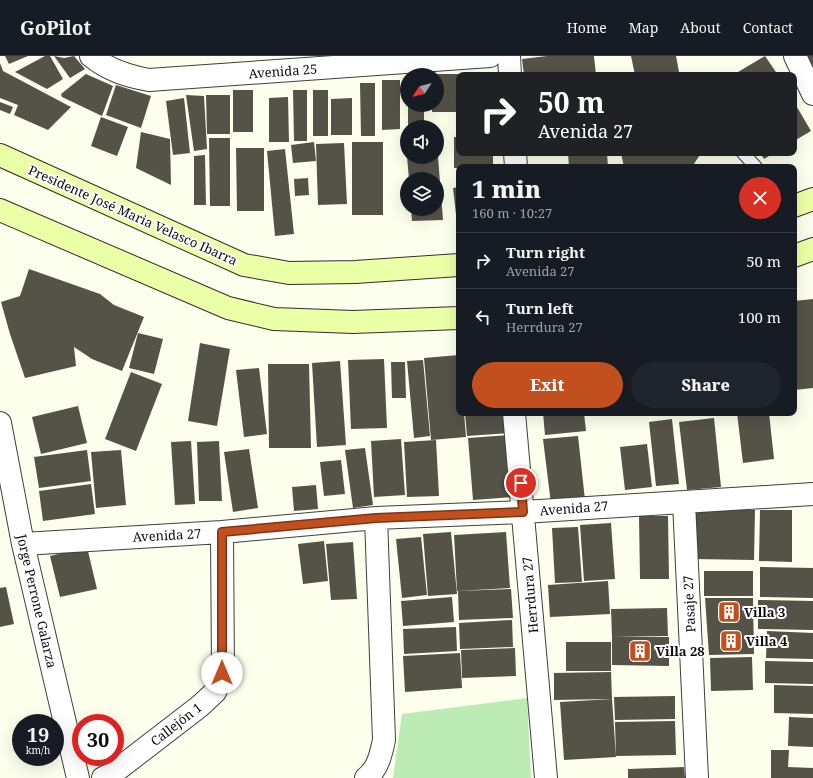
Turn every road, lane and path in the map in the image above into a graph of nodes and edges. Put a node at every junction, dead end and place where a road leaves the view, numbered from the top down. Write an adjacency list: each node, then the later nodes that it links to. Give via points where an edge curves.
1 (490, 56): 4 (street, Avenida 25, via 148,80 124,76)
2 (508, 56): 5 (street)
3 (795, 56): 6 (street)
4 (96, 61)
5 (510, 72)
6 (813, 94)
7 (0, 155): 15 (main road, Presidente José Maria Velasco Ibarra, via 244,265 290,273 355,272)
8 (746, 156): 9 (lane)
9 (753, 164)
10 (813, 199): 11 (main road)
11 (797, 205)
12 (0, 210): 16 (main road, via 228,308 274,319 353,322)
13 (813, 249): 14 (main road)
14 (797, 255)
15 (456, 265)
16 (456, 318)
17 (514, 416): 21 (street, Herrdura 27)
18 (0, 422): 24 (street, Jorge Perrone Galarza)
19 (813, 494): 20 (street, Avenida 27)
20 (684, 502): 21 (street, Avenida 27); 29 (street, Pasaje 27)
21 (523, 512): 22 (street, Avenida 27); 28 (street, Herrdura 27)
22 (376, 518): 23 (street, Avenida 27); 27 (street, via 384,740 380,758 372,774)
23 (222, 532): 24 (street, Avenida 27); 26 (street, Callejón 1, via 222,673 215,692 113,773)
24 (23, 544): 25 (street, Jorge Perrone Galarza)
25 (78, 778)
26 (103, 778)
27 (366, 778)
28 (546, 778)
29 (697, 778)

